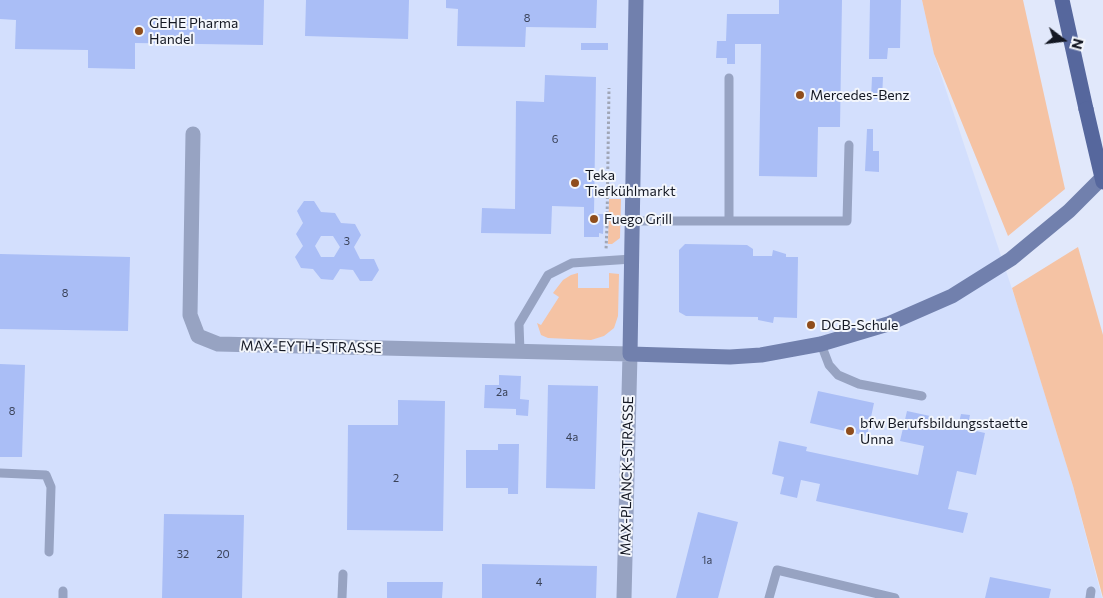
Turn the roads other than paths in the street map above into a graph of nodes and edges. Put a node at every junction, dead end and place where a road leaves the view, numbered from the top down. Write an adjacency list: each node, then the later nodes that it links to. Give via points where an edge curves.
1 (636, 0): 8 (main road, MAX-PLANCK-STRASSE)
2 (1062, 0): 7 (main road, bridge)
3 (729, 78): 9 (lane)
4 (193, 134): 12 (street, MAX-EYTH-STRASSE, via 190,315 198,336 218,344)
5 (849, 144): 9 (lane, via 847,221)
6 (1103, 177): 11 (main road, via 1039,237 980,280 936,304 888,324)
7 (1103, 182)
8 (632, 221): 9 (lane); 10 (main road, MAX-PLANCK-STRASSE)
9 (729, 221)
10 (632, 259): 12 (lane, via 572,263 548,275 520,324); 13 (main road, MAX-PLANCK-STRASSE)
11 (821, 344): 13 (main road, via 730,357); 14 (lane, via 829,364 838,375 859,384)
12 (520, 352): 13 (street, MAX-EYTH-STRASSE)
13 (630, 354): 19 (street, MAX-PLANCK-STRASSE)
14 (922, 396)
15 (0, 473): 16 (lane, via 46,474 52,488)
16 (49, 552)
17 (343, 574): 18 (lane)
18 (342, 598)
19 (624, 598)
20 (769, 598): 21 (lane, via 777,570)
21 (895, 598)

